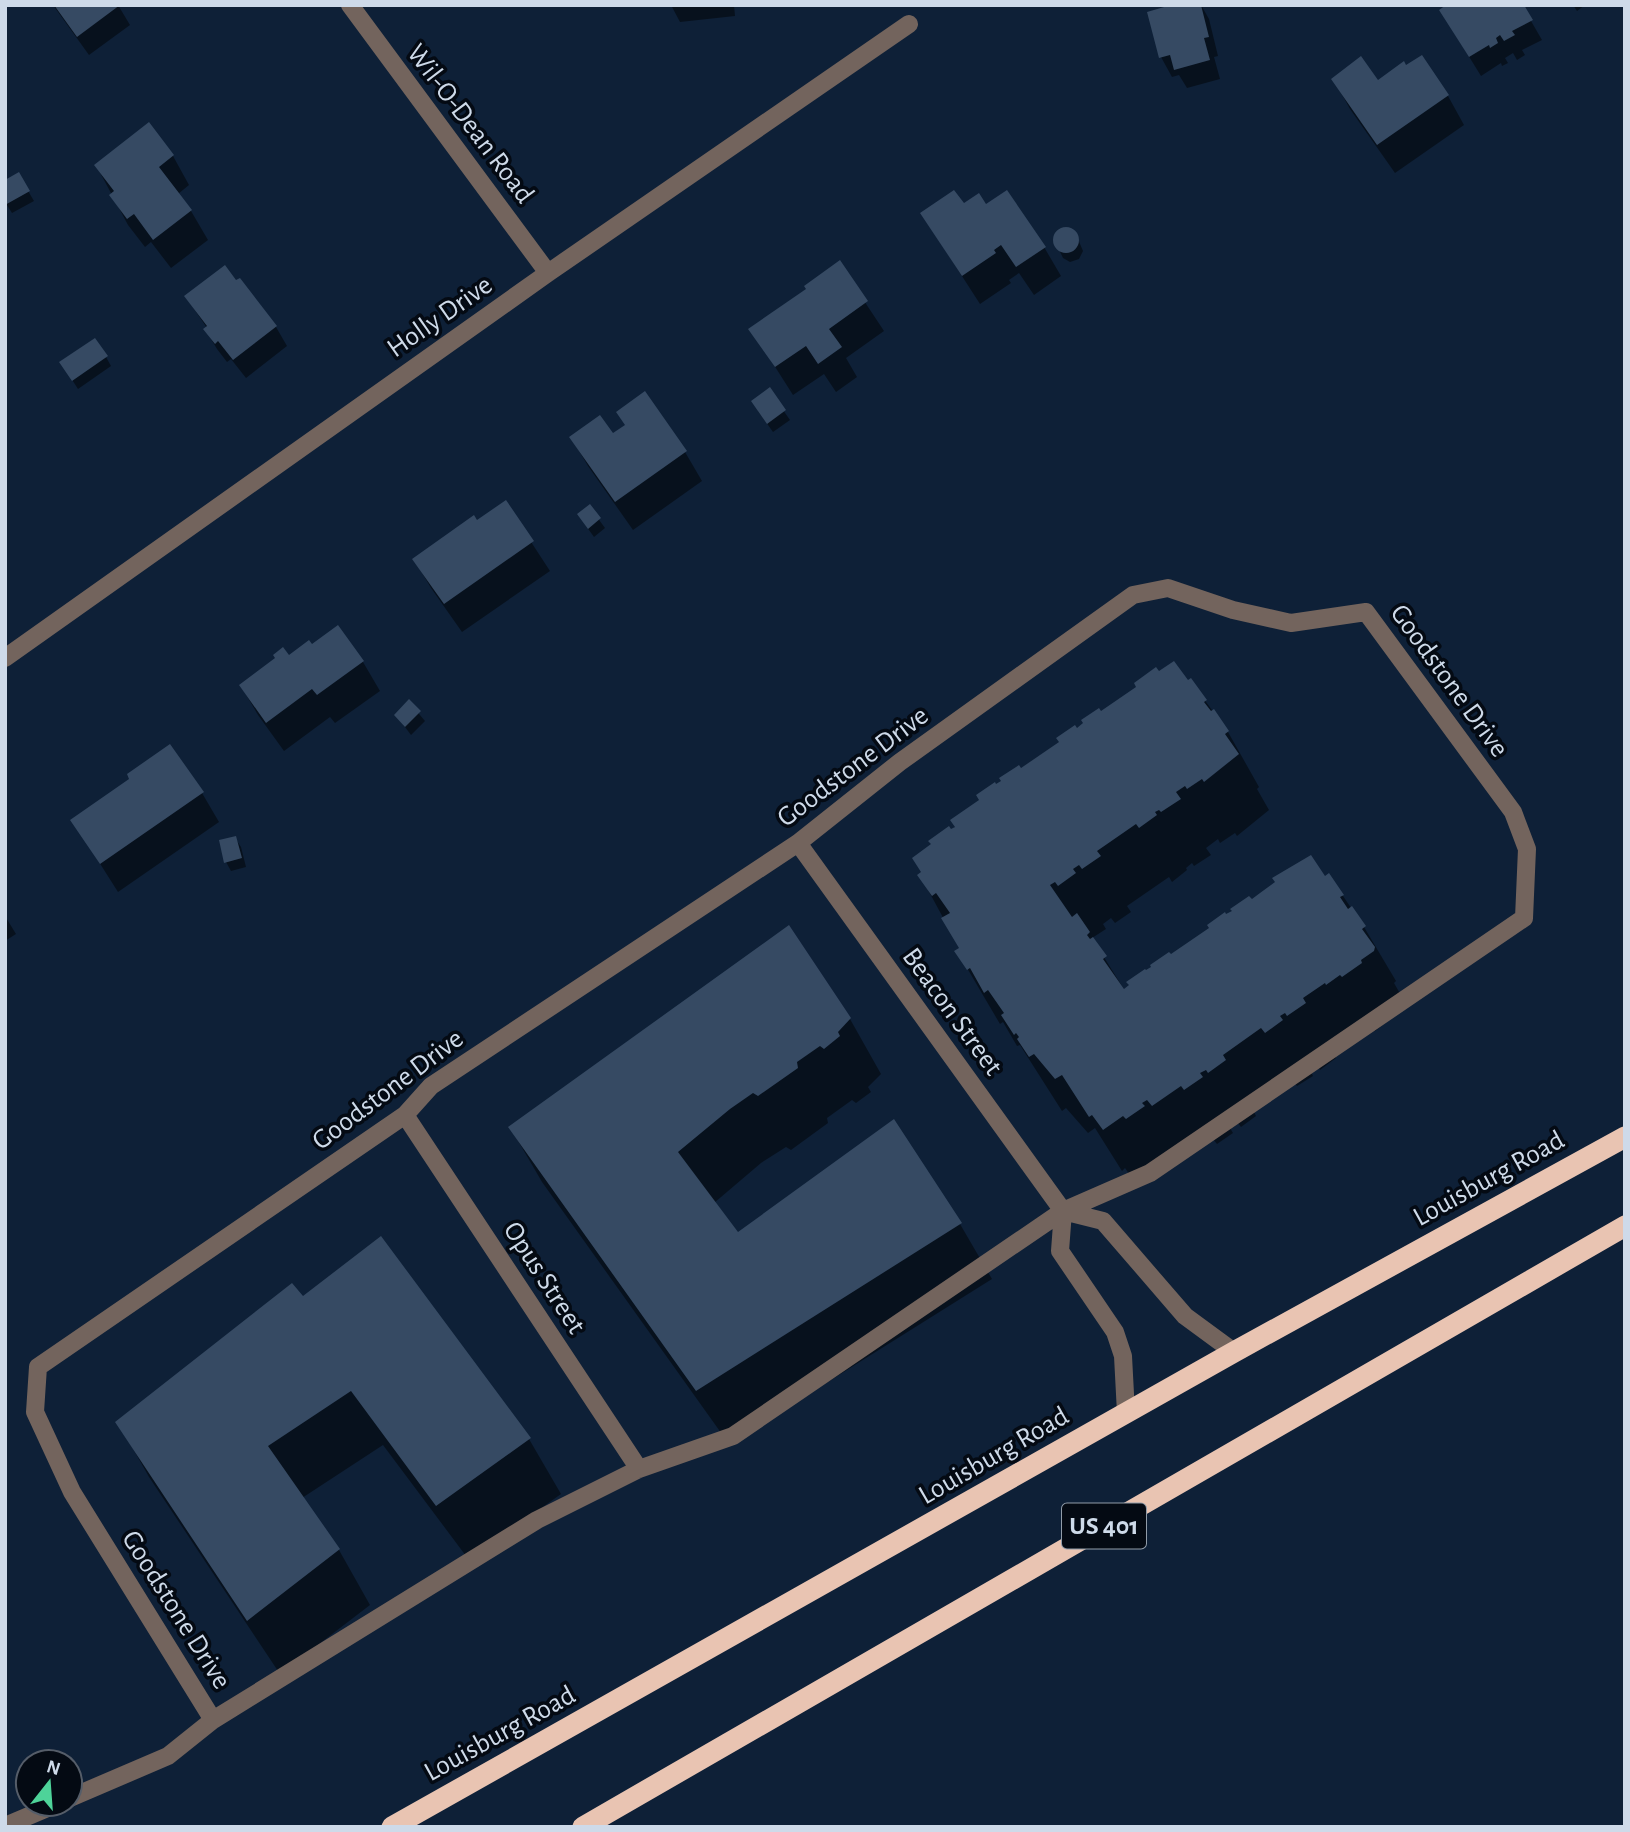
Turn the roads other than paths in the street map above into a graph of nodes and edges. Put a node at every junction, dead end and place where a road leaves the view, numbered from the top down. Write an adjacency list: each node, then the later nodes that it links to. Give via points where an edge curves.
1 (349, 5): 3 (street, Wil-O-Dean Road)
2 (909, 24): 3 (street, Holly Drive)
3 (548, 273): 4 (street, Holly Drive)
4 (5, 658)
5 (798, 843): 6 (street, Goodstone Drive, via 431,1086); 8 (street, Beacon Street); 8 (street, Goodstone Drive, via 900,762 1133,595 1168,588 1291,624 1366,612 1513,812 1527,849 1524,918 1150,1173)
6 (405, 1115): 12 (street, Opus Street); 13 (street, Goodstone Drive, via 38,1367 35,1412 72,1492)
7 (1625, 1137): 10 (highway, Louisburg Road)
8 (1063, 1211): 10 (street, via 1103,1221 1185,1316); 11 (street, via 1060,1251 1115,1332 1123,1356); 12 (street, Goodstone Drive, via 733,1436)
9 (1625, 1226): 18 (highway, US 401)
10 (1234, 1352): 11 (highway, Louisburg Road)
11 (1126, 1413): 17 (highway, Louisburg Road)
12 (639, 1469): 13 (street, Goodstone Drive, via 537,1520)
13 (213, 1720): 14 (street, Goodstone Drive, via 168,1756)
14 (84, 1792)
15 (24, 1818): 16 (street)
16 (5, 1826)
17 (392, 1827)
18 (583, 1827)

